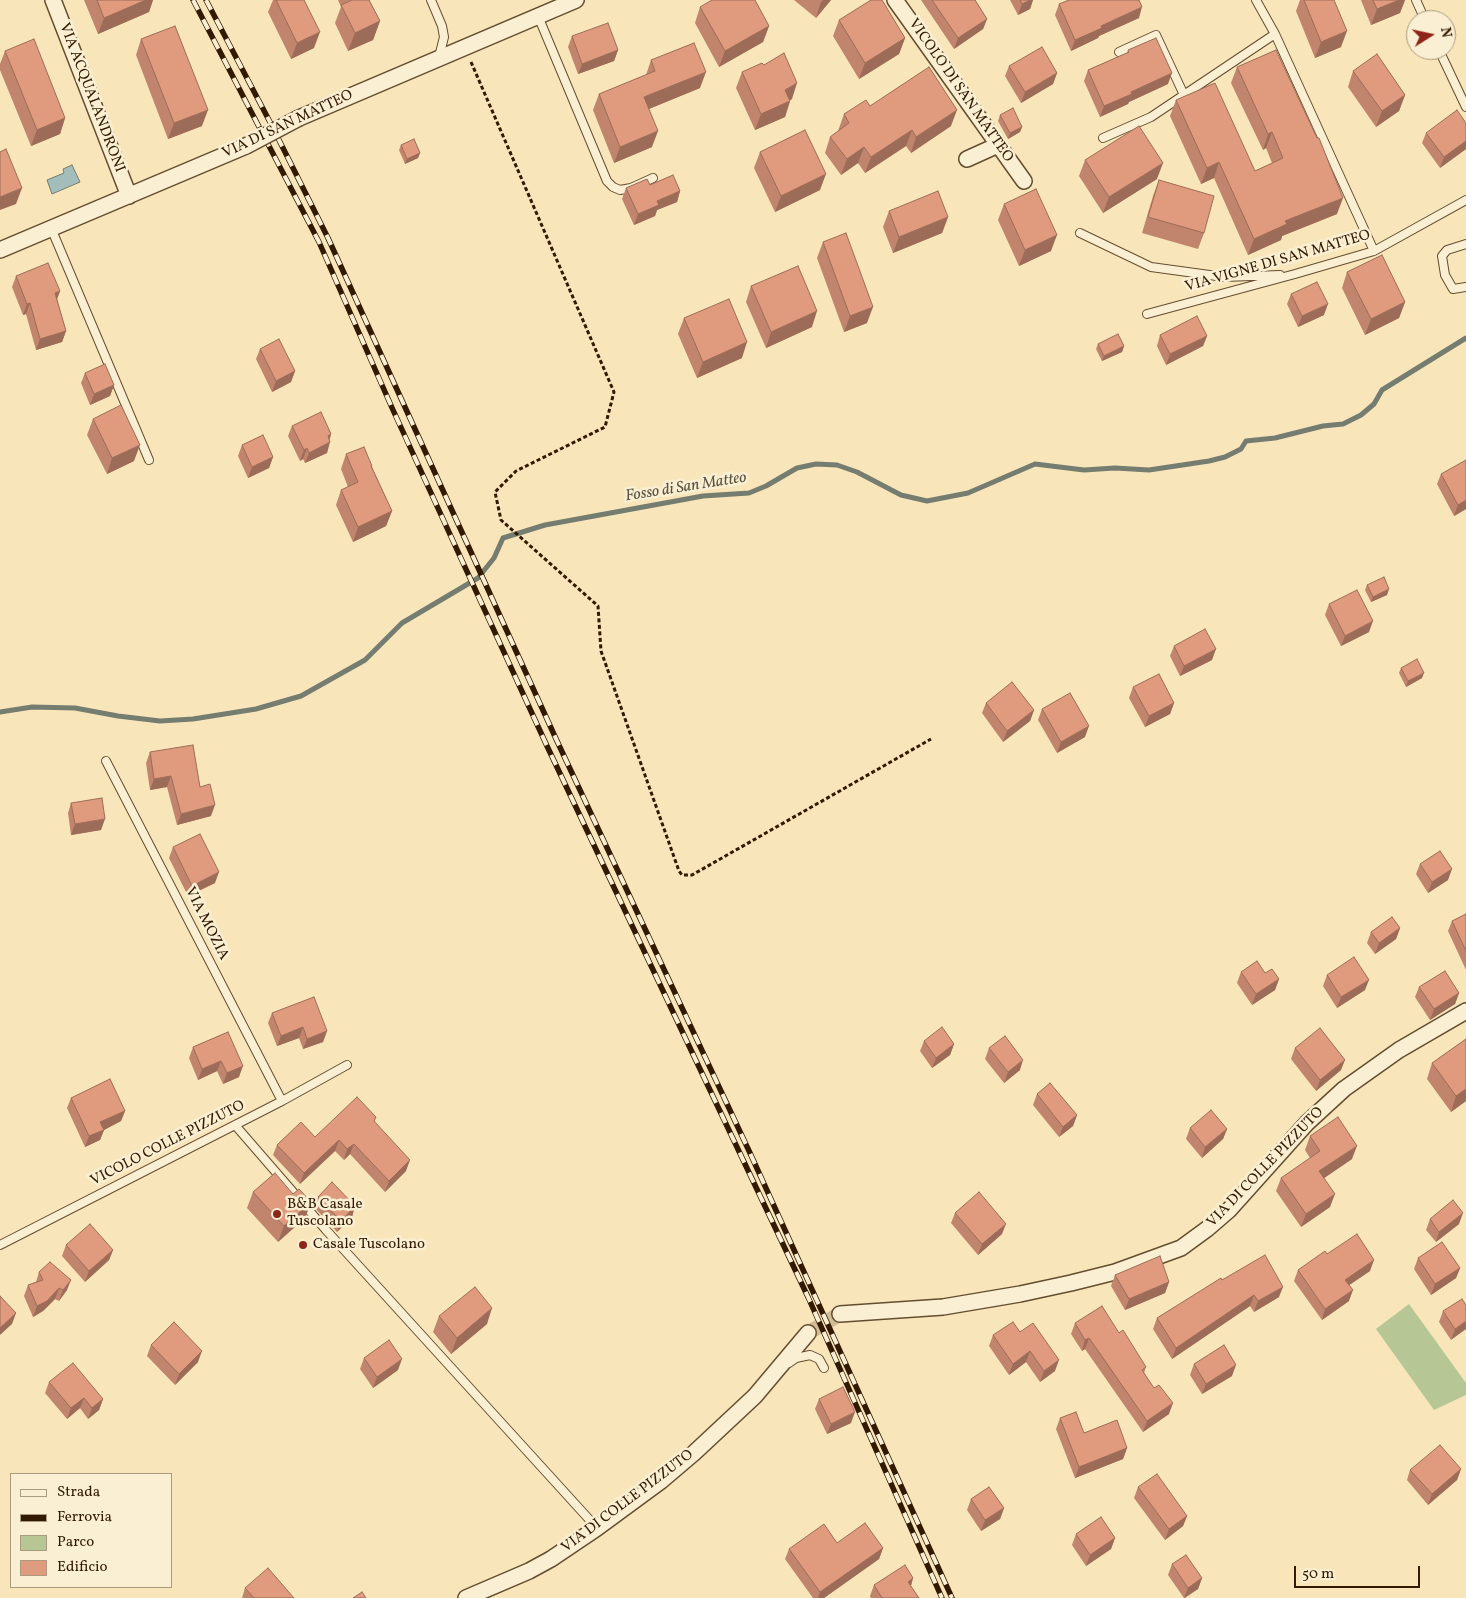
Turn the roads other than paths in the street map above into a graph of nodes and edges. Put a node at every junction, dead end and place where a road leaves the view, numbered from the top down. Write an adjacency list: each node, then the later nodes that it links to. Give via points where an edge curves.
1 (53, 0): 18 (street, VIA ACQUALANDRONI)
2 (431, 0): 9 (lane, via 444,37)
3 (576, 0): 6 (street, VIA DI SAN MATTEO)
4 (895, 0): 14 (street, VICOLO DI SAN MATTEO)
5 (1256, 0): 7 (lane)
6 (538, 16): 9 (street, VIA DI SAN MATTEO); 16 (lane, via 607,181 620,190)
7 (1275, 34): 11 (lane); 24 (lane)
8 (1119, 52): 11 (lane, via 1156,35)
9 (438, 59): 18 (street, VIA DI SAN MATTEO, bridge)
10 (1444, 60): 12 (lane)
11 (1184, 95): 13 (lane, via 1151,117)
12 (1466, 107)
13 (1103, 138)
14 (998, 145): 15 (street); 17 (street, VICOLO DI SAN MATTEO)
15 (967, 159)
16 (653, 178)
17 (1024, 181)
18 (129, 196): 20 (street, VIA DI SAN MATTEO)
19 (1466, 200): 24 (lane, VIA VIGNE DI SAN MATTEO)
20 (51, 228): 23 (street, VIA DI SAN MATTEO); 28 (lane)
21 (1080, 233): 25 (lane, via 1151,267 1224,276)
22 (1466, 244): 26 (lane, via 1447,250 1442,256 1445,275 1452,289)
23 (0, 250)
24 (1374, 251): 25 (lane, VIA VIGNE DI SAN MATTEO)
25 (1295, 274): 27 (lane, VIA VIGNE DI SAN MATTEO)
26 (1466, 287)
27 (1147, 314)
28 (149, 460)
29 (106, 760): 32 (lane, VIA MOZIA)
30 (1466, 1011): 37 (street, VIA DI COLLE PIZZUTO, via 1398,1050 1344,1089 1307,1123 1229,1210 1181,1248 1116,1272 1020,1294 943,1307)
31 (347, 1065): 32 (lane, VICOLO COLLE PIZZUTO)
32 (282, 1101): 33 (lane, VICOLO COLLE PIZZUTO)
33 (235, 1125): 34 (lane); 36 (lane, VICOLO COLLE PIZZUTO)
34 (323, 1226): 35 (lane); 41 (lane)
35 (316, 1232)
36 (0, 1245)
37 (840, 1314)
38 (808, 1333): 40 (street, VIA DI COLLE PIZZUTO)
39 (824, 1368): 40 (lane, via 819,1359 810,1355 796,1358)
40 (777, 1370): 41 (street, VIA DI COLLE PIZZUTO, via 755,1396 673,1472)
41 (597, 1528): 42 (street, VIA DI COLLE PIZZUTO, via 541,1565)
42 (466, 1598)

